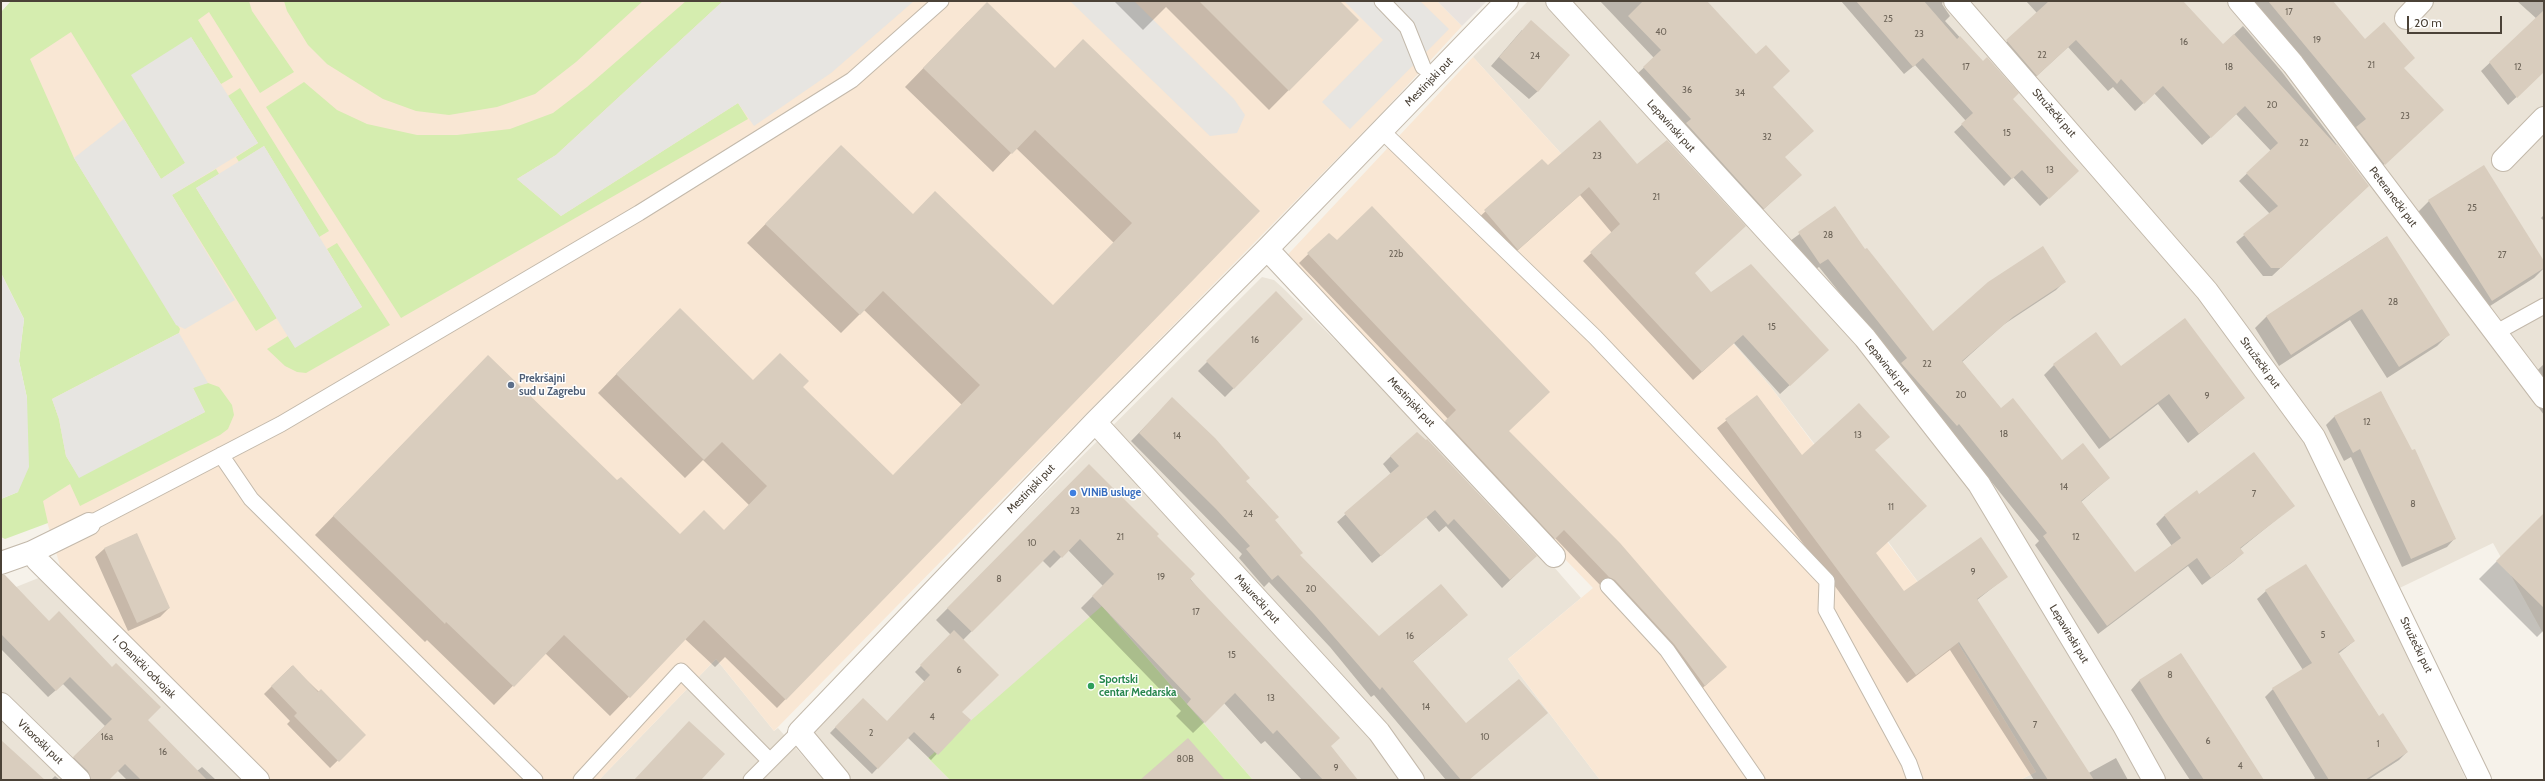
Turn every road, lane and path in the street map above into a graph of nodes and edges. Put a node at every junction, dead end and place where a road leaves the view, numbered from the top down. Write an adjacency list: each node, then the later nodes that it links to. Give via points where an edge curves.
1 (941, 1): 18 (lane, via 852,80 494,301 288,420)
2 (1382, 1): 9 (lane, via 1407,28)
3 (1507, 1): 11 (street, Mestinjski put)
4 (1557, 1): 36 (street, Lepavinski put, via 1865,338 1979,484)
5 (1955, 1): 37 (street, Stružečki put, via 2207,291 2314,437)
6 (2239, 1): 15 (street, Peteranečki put, via 2293,64)
7 (2422, 1): 8 (street)
8 (2406, 18)
9 (1423, 67)
10 (2544, 118): 12 (street)
11 (1381, 130): 13 (street, Mestinjski put); 35 (lane, via 1595,337 1827,581 1826,610 1909,763)
12 (2503, 160)
13 (1267, 249): 17 (street, Mestinjski put); 21 (street, Mestinjski put)
14 (2544, 306): 15 (lane)
15 (2495, 332): 16 (street, Peteranečki put)
16 (2544, 397)
17 (1096, 422): 25 (street, Mestinjski put); 33 (street, Majurečki put, via 1379,732)
18 (221, 455): 19 (lane); 29 (lane, via 251,499)
19 (89, 524): 20 (street)
20 (32, 552): 22 (street); 28 (street, I. Oranički odvojak, via 37,560)
21 (1554, 556)
22 (1, 563)
23 (1608, 586): 34 (lane, via 1667,650)
24 (1, 704): 27 (street, Vitoroški put)
25 (799, 732): 26 (lane); 32 (street)
26 (770, 761): 30 (lane, via 681,671); 31 (lane)
27 (80, 780)
28 (258, 780)
29 (535, 780)
30 (581, 780)
31 (751, 780)
32 (838, 780)
33 (1414, 780)
34 (1757, 780)
35 (1915, 780)
36 (2154, 780)
37 (2480, 780)

